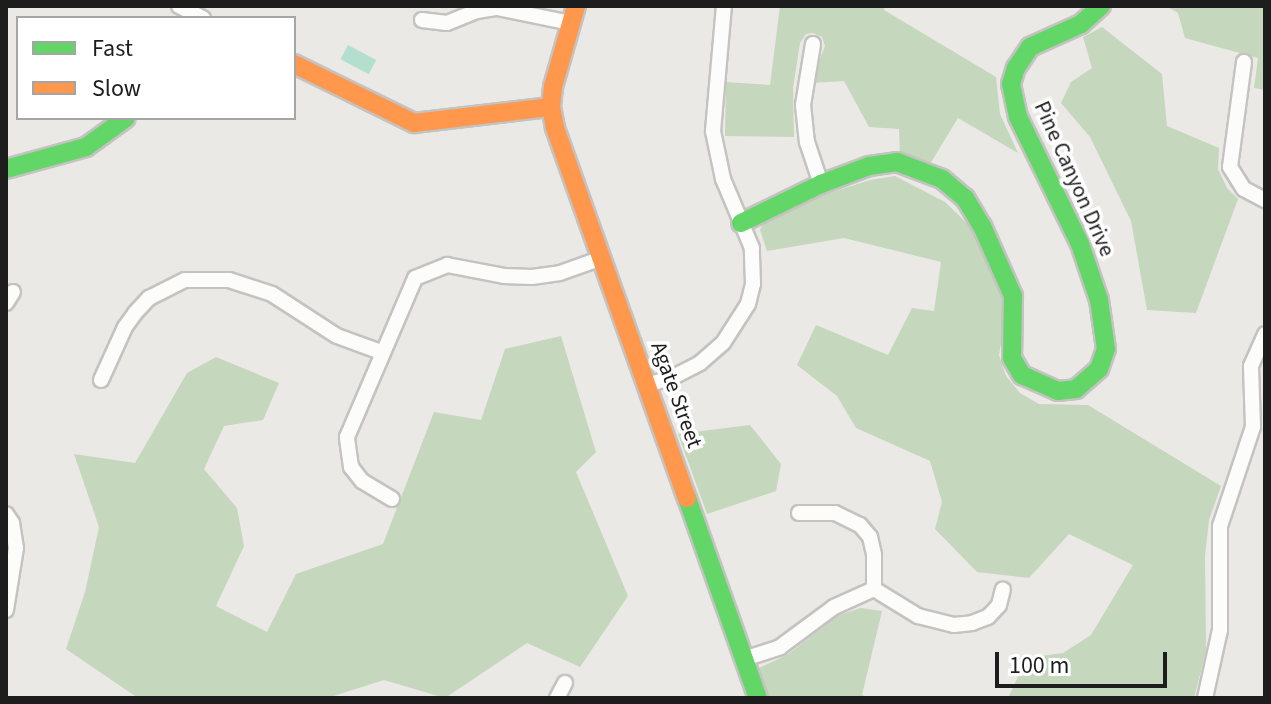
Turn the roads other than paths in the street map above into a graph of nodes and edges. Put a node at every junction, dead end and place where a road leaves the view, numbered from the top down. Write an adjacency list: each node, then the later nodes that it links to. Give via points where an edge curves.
1 (179, 6): 5 (street)
2 (724, 6): 15 (street, via 713,131 723,179)
3 (1101, 6): 13 (street, Pine Canyon Drive, via 1081,24 1030,47 1011,84 1018,117 1080,244 1099,300 1106,349 1089,381 1058,391 1022,375 1012,358 1013,296 965,198 942,179 897,162)
4 (574, 15): 6 (street, via 497,8 451,22); 10 (street)
5 (199, 16)
6 (422, 20)
7 (813, 44): 13 (street, via 803,105 807,142)
8 (1244, 62): 14 (street, via 1230,167 1244,189)
9 (296, 65): 10 (street, via 414,123)
10 (551, 107): 16 (street, Agate Street)
11 (123, 120): 12 (street, via 86,147)
12 (6, 169)
13 (821, 184): 15 (street, Pine Canyon Drive)
14 (1265, 200)
15 (741, 223): 20 (street, via 754,266 748,304 737,324 700,363)
16 (602, 258): 18 (street, via 532,277 447,265 431,269 415,278); 20 (street, Agate Street)
17 (1265, 334): 31 (street, via 1251,366 1253,427 1220,526 1220,630)
18 (381, 352): 19 (street, via 337,336 272,294 229,280 185,280 149,298 135,313); 21 (street, via 347,437 346,453 362,481)
19 (101, 380)
20 (647, 385): 27 (street, Agate Street)
21 (392, 499)
22 (799, 513): 24 (street, via 835,513 860,525 874,555)
23 (6, 514): 26 (street, via 16,548)
24 (874, 589): 25 (street, via 918,616 954,625 988,617 999,605); 27 (street, via 834,607 780,647)
25 (1003, 589)
26 (6, 610)
27 (744, 659): 30 (street, Agate Street)
28 (565, 683): 29 (street)
29 (557, 698)
30 (758, 698)
31 (1205, 698)

